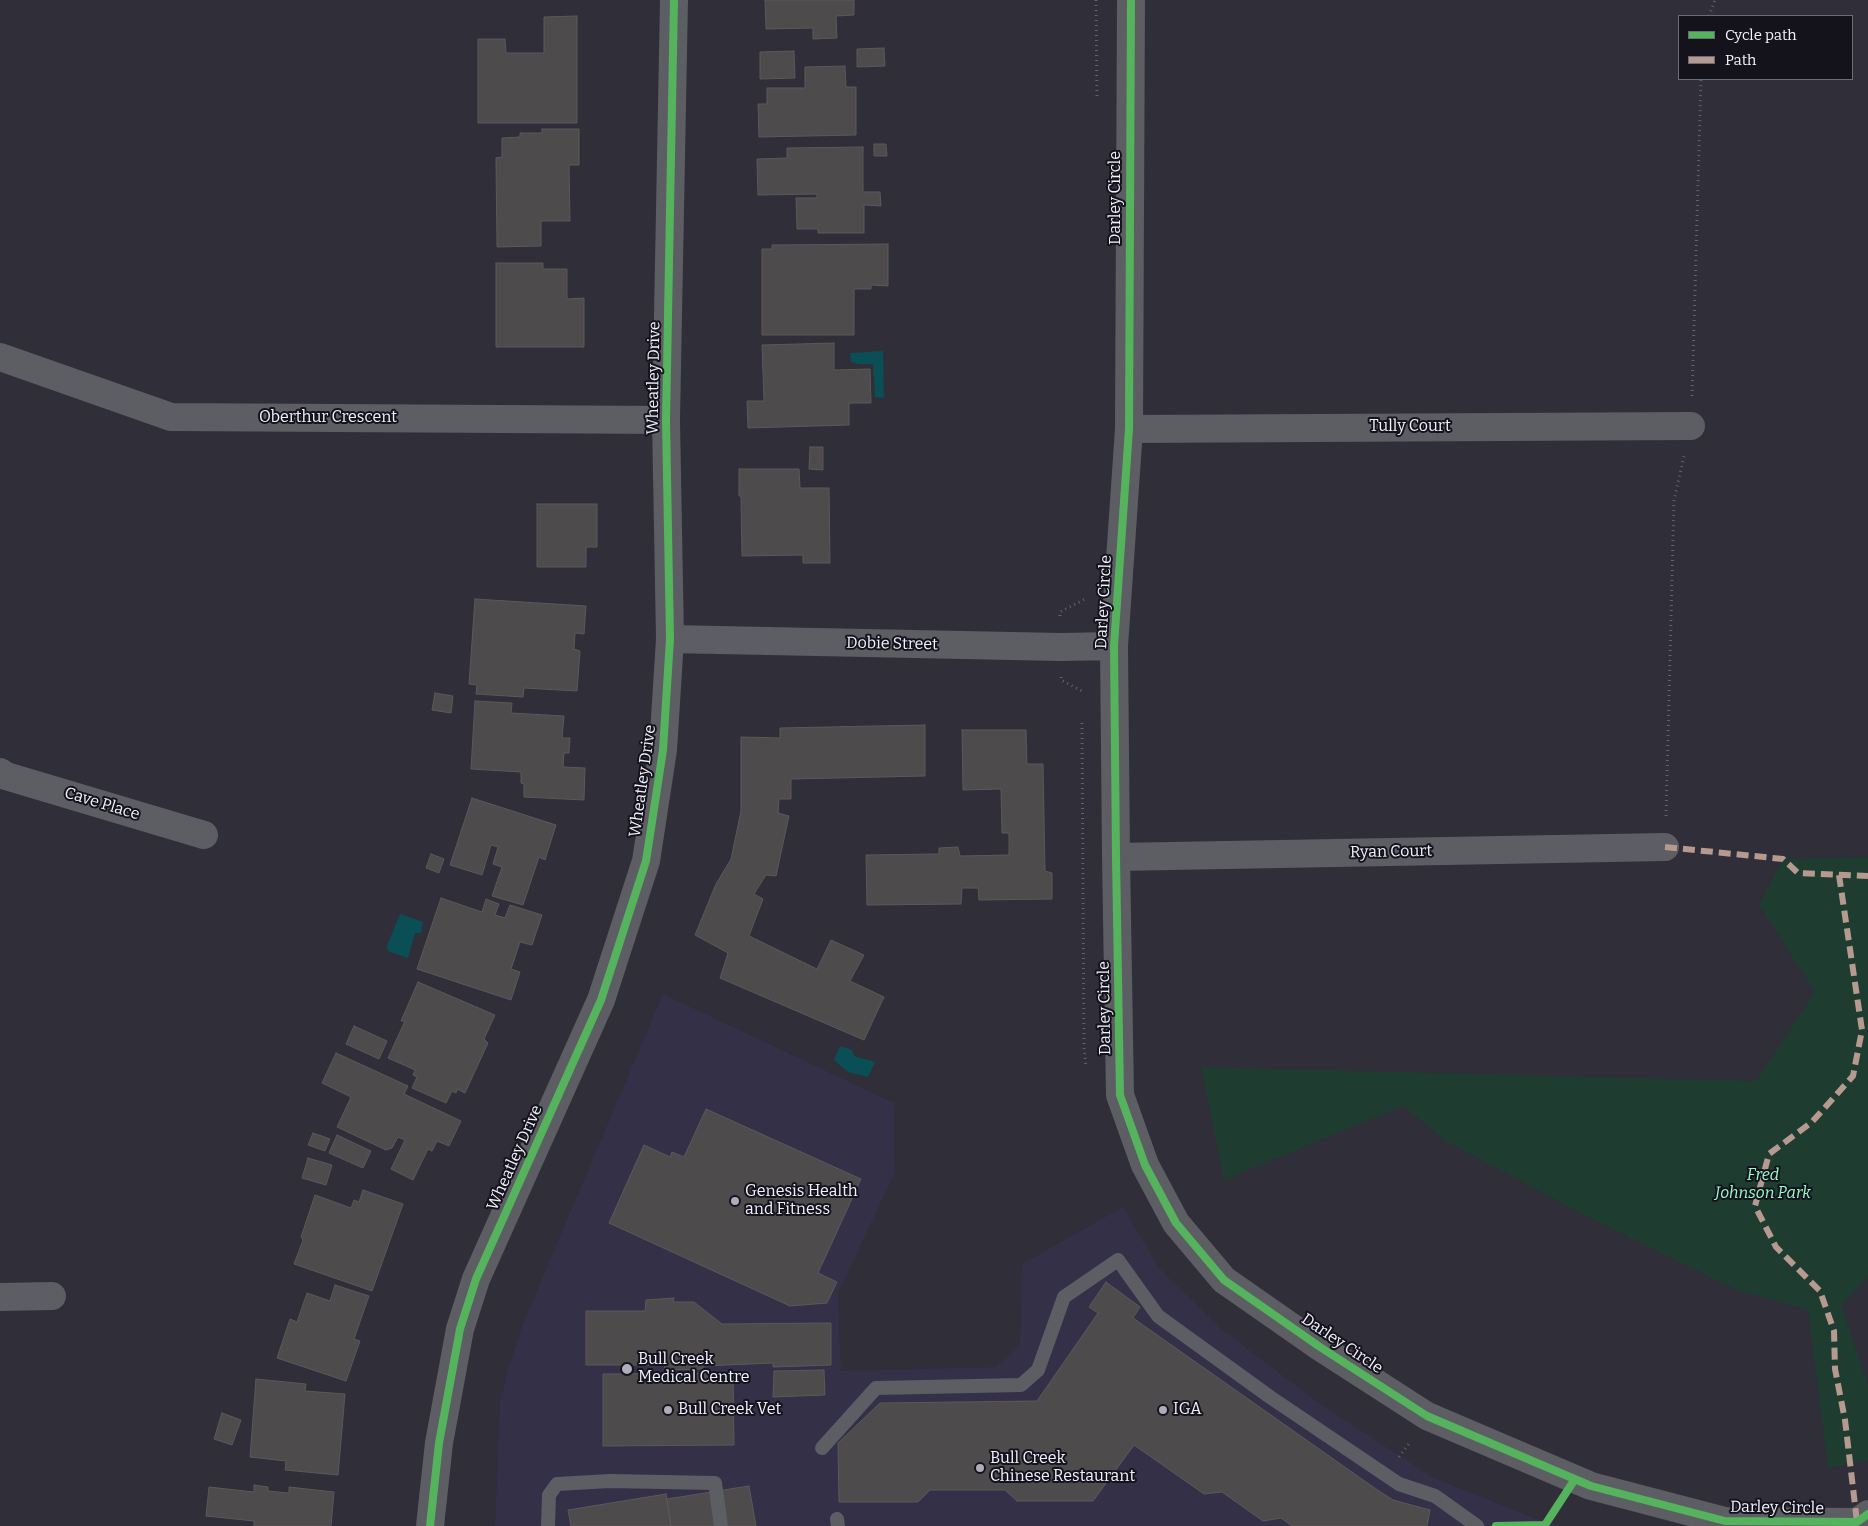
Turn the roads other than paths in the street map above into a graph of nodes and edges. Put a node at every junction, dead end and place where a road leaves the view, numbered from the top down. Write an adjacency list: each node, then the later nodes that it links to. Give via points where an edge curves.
1 (674, 0): 4 (street, Wheatley Drive)
2 (1131, 0): 6 (street, Darley Circle)
3 (0, 357): 4 (street, Oberthur Crescent, via 172,417)
4 (666, 420): 7 (street, Wheatley Drive)
5 (1691, 426): 6 (street, Tully Court)
6 (1129, 429): 8 (street, Darley Circle)
7 (670, 639): 8 (street, Dobie Street); 17 (street, Wheatley Drive, via 663,750 646,860 602,1000 473,1287 460,1329 447,1398)
8 (1114, 646): 12 (street, Darley Circle)
9 (0, 772): 10 (street, Cave Place)
10 (204, 835)
11 (1665, 846): 12 (street, Ryan Court)
12 (1116, 857): 16 (street, Darley Circle, via 1120,1095 1144,1165 1176,1223 1224,1280 1427,1416 1590,1486 1725,1522 1857,1522)
13 (52, 1296): 14 (street)
14 (0, 1297)
15 (822, 1448): 20 (lane, via 876,1388 1021,1385 1038,1370 1064,1298 1118,1260 1158,1316 1386,1476 1435,1496)
16 (1868, 1514)
17 (430, 1526)
18 (548, 1526): 19 (lane, via 550,1495 557,1484 610,1481 715,1483)
19 (721, 1526)
20 (1477, 1526)

